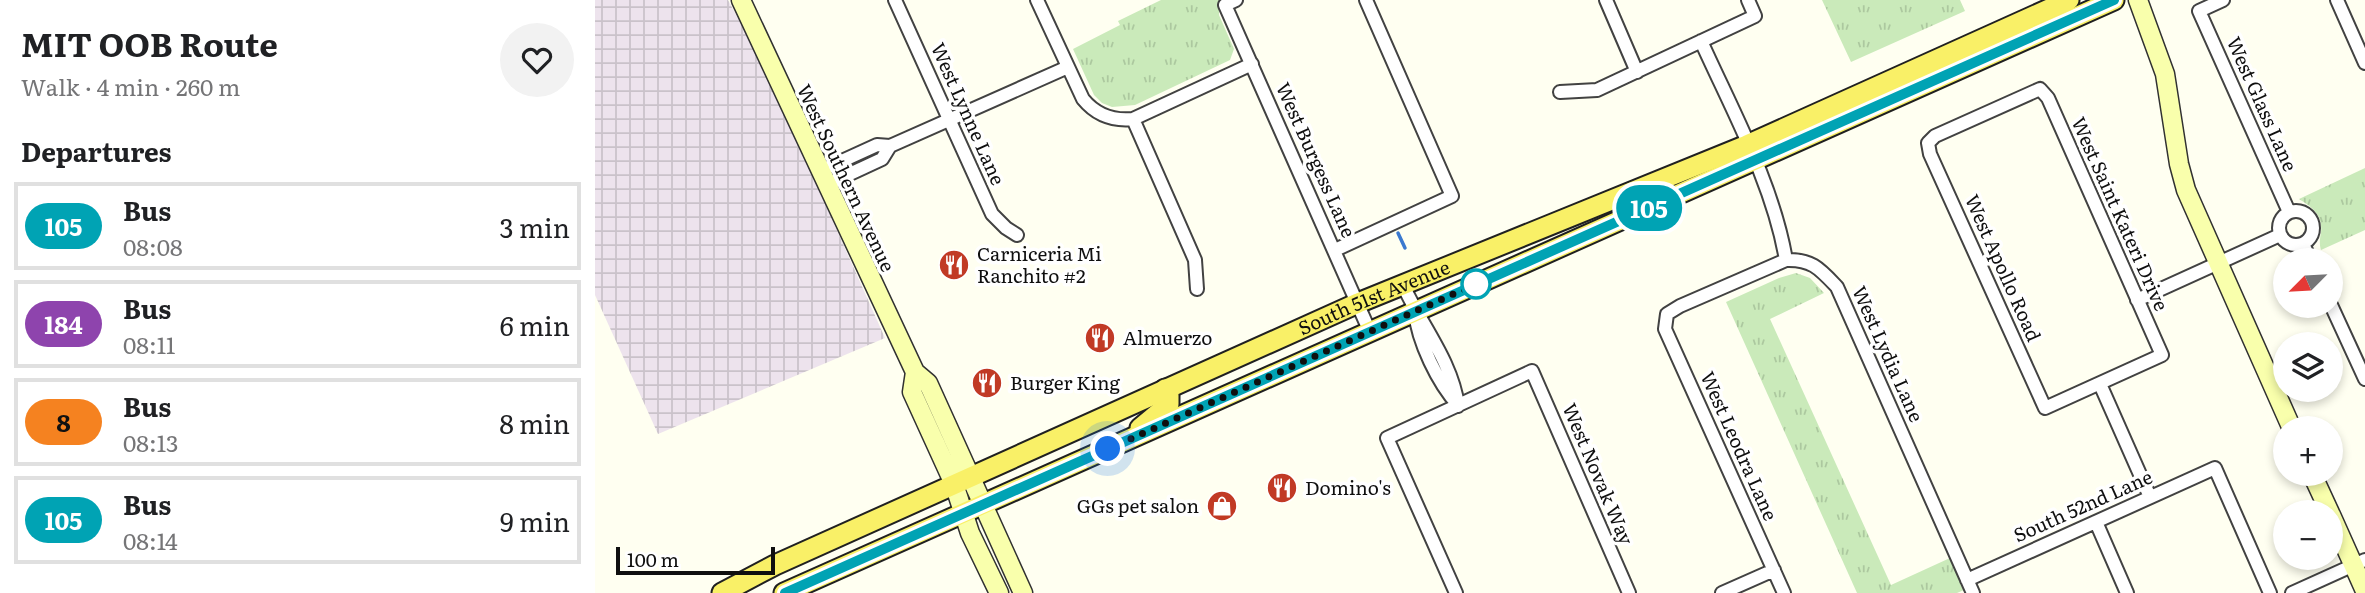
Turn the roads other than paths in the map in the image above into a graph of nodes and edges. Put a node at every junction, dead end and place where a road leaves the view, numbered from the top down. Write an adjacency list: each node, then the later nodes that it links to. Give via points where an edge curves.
1 (741, 0): 23 (main road, West Southern Avenue)
2 (895, 0): 21 (street, West Lynne Lane)
3 (1037, 0): 16 (street)
4 (1366, 0): 29 (street, via 1452,196)
5 (1606, 0): 17 (street)
6 (1748, 0): 13 (street, via 1755,16)
7 (2069, 0): 22 (main road, South 51st Avenue)
8 (2114, 0): 22 (main road, South 51st Avenue)
9 (2138, 0): 31 (main road, via 2165,74 2186,190)
10 (2223, 0): 24 (street, West Glass Lane, via 2199,11)
11 (2337, 0): 14 (street)
12 (1230, 2): 15 (street, West Burgess Lane)
13 (1701, 41): 17 (street); 22 (street)
14 (2365, 63)
15 (1252, 64): 20 (street); 29 (street, West Burgess Lane)
16 (1068, 67): 20 (street, via 1089,106 1114,119); 21 (street)
17 (1637, 72): 19 (street, via 1597,90)
18 (2040, 89): 34 (street, West Saint Kateri Drive, via 2048,98); 40 (street, West Apollo Road, via 1935,136 1928,143 1930,155 2045,408)
19 (1560, 92)
20 (1133, 119): 33 (street, via 1195,260)
21 (949, 120): 23 (street, via 890,146 877,145); 25 (street, West Lynne Lane, via 992,214)
22 (1751, 153): 30 (street, via 1780,226); 32 (main road, South 51st Avenue); 36 (main road, South 51st Avenue)
23 (823, 178): 45 (main road, West Southern Avenue, via 915,372 912,392)
24 (2289, 212): 26 (street, via 2281,219); 27 (street, via 2301,211 2311,218 2312,236)
25 (1017, 235)
26 (2280, 235): 27 (street, via 2287,243); 31 (street)
27 (2303, 244): 28 (street)
28 (2305, 248)
29 (1335, 250): 35 (street, West Burgess Lane)
30 (1786, 260): 52 (street, West Leodra Lane, via 1680,306 1667,314 1665,328); 53 (street, West Lydia Lane, via 1816,266 1836,286)
31 (2217, 263): 34 (street); 43 (main road)
32 (1403, 285): 35 (main road, South 51st Avenue); 36 (street)
33 (1197, 289)
34 (2137, 300): 40 (street, West Saint Kateri Drive, via 2162,355)
35 (1358, 303): 38 (street, West Burgess Lane); 41 (main road, South 51st Avenue)
36 (1415, 312): 38 (main road, South 51st Avenue); 42 (street, via 1426,325 1456,388)
37 (2337, 318): 39 (street)
38 (1370, 332): 44 (main road, South 51st Avenue)
39 (2365, 379)
40 (2100, 384): 46 (street)
41 (1165, 389): 44 (main road, via 1169,404); 45 (main road, South 51st Avenue)
42 (1458, 406): 59 (street, via 1387,438); 60 (street, West Novak Way, via 1532,371)
43 (2286, 416)
44 (1127, 440): 47 (main road, South 51st Avenue)
45 (962, 480): 47 (main road, West Southern Avenue); 48 (main road, West Southern Avenue); 55 (main road, South 51st Avenue)
46 (2150, 497): 49 (street, South 52nd Lane); 65 (street, South 52nd Lane, via 2215,468)
47 (982, 504): 48 (main road, South 51st Avenue); 58 (main road, West Southern Avenue)
48 (963, 512): 56 (main road, South 51st Avenue); 57 (main road, West Southern Avenue)
49 (2095, 522): 53 (street, South 52nd Lane); 64 (street)
50 (2343, 536): 51 (main road)
51 (2359, 563): 54 (main road); 66 (street)
52 (1774, 570): 61 (street); 62 (street, West Leodra Lane)
53 (1967, 580): 63 (street, West Lydia Lane)
54 (2365, 591)
55 (722, 593)
56 (784, 593)
57 (999, 593)
58 (1023, 593)
59 (1456, 593)
60 (1629, 593)
61 (1722, 593)
62 (1784, 593)
63 (1973, 593)
64 (2127, 593)
65 (2270, 593)
66 (2292, 593)

